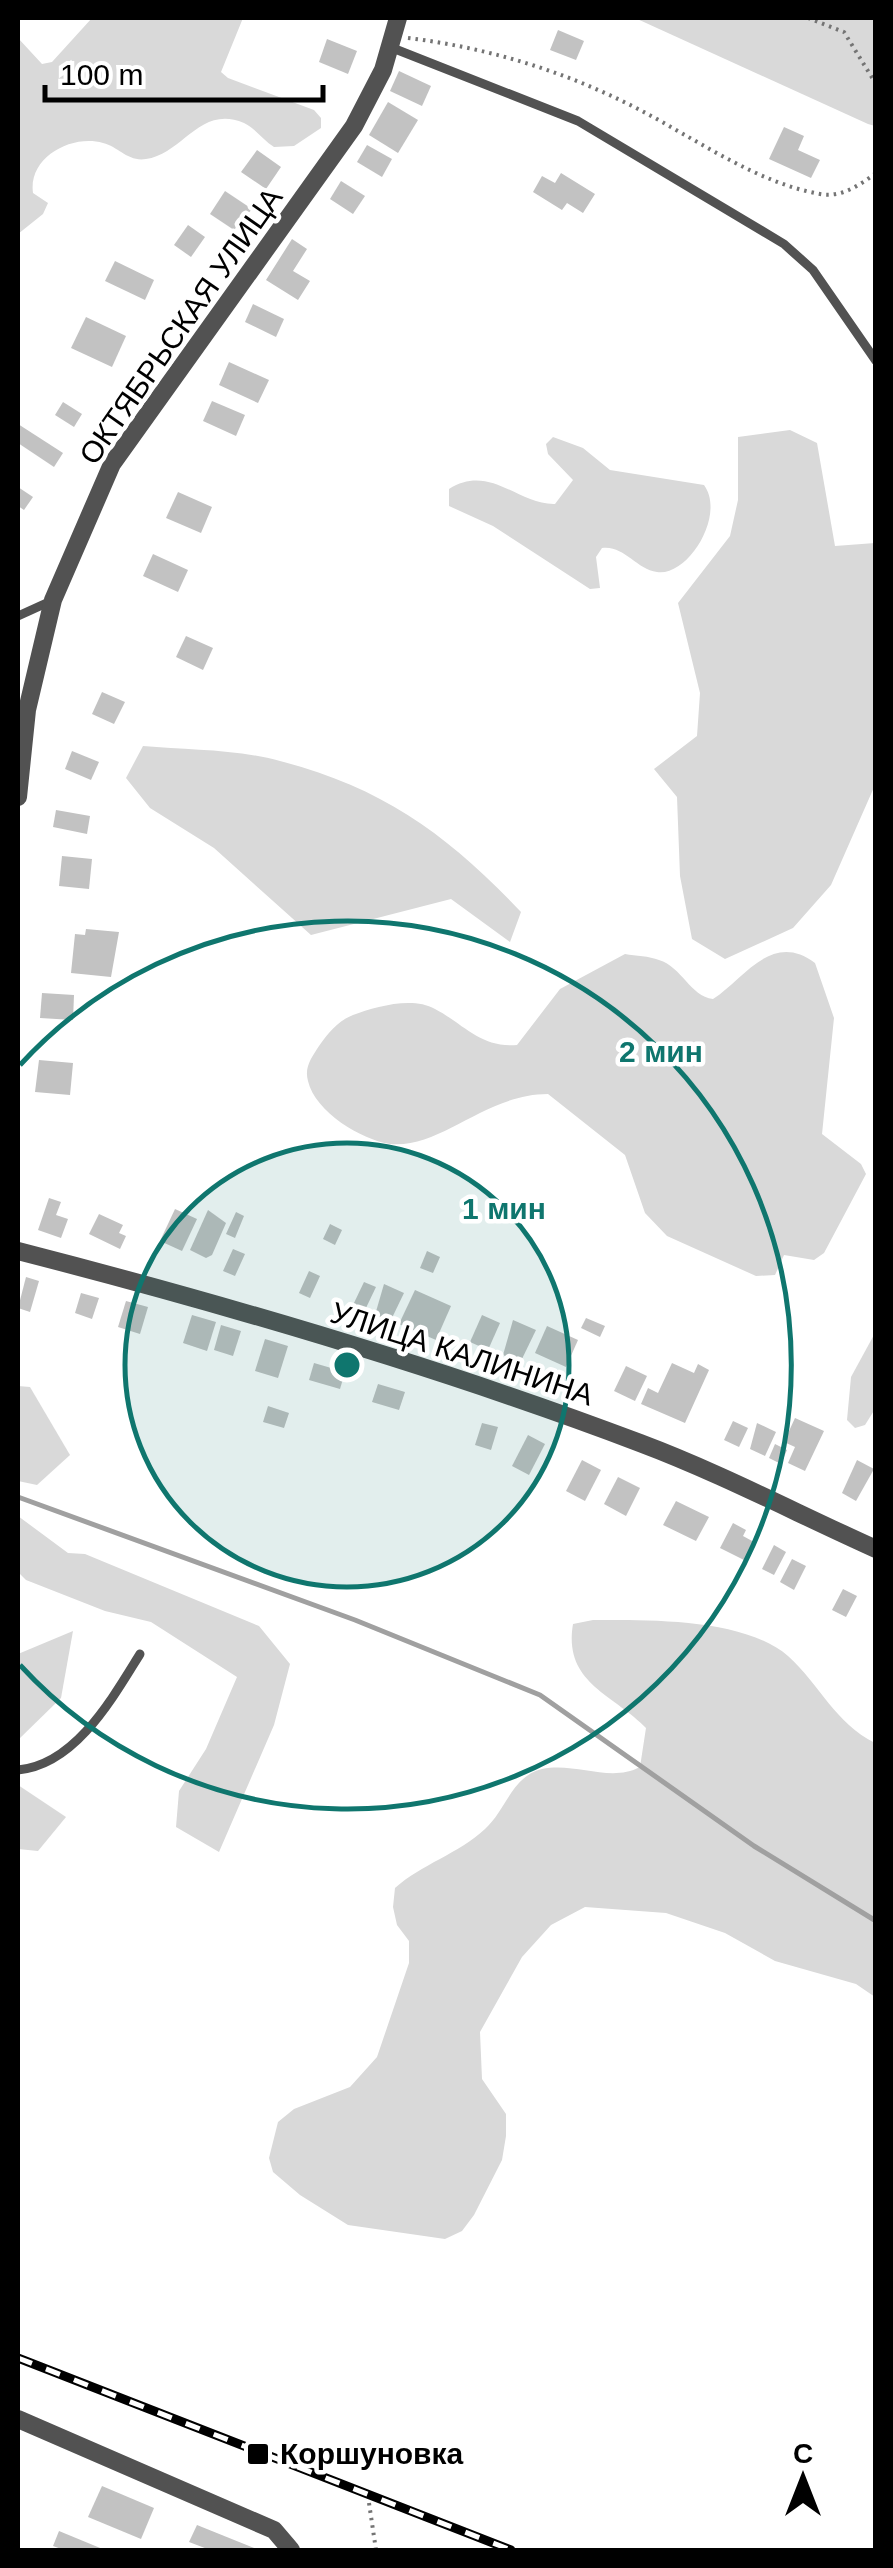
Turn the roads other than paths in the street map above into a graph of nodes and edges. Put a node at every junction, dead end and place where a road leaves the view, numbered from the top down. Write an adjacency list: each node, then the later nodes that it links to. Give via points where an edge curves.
1 (398, 18): 2 (street, ОКТЯБРЬСКАЯ УЛИЦА)
2 (391, 42): 3 (lane, via 578,121 784,244 813,270); 4 (street, ОКТЯБРЬСКАЯ УЛИЦА, via 354,126 112,464)
3 (876, 361)
4 (53, 600): 5 (lane); 6 (street, ОКТЯБРЬСКАЯ УЛИЦА, via 27,710)
5 (18, 616)
6 (18, 797)
7 (18, 1251): 8 (street, УЛИЦА КАЛИНИНА, via 338,1341 643,1444)
8 (876, 1549)
9 (140, 1654): 10 (lane, via 100,1719 38,1768)
10 (18, 1770)
11 (18, 2419): 12 (street, via 274,2530)
12 (290, 2550)

